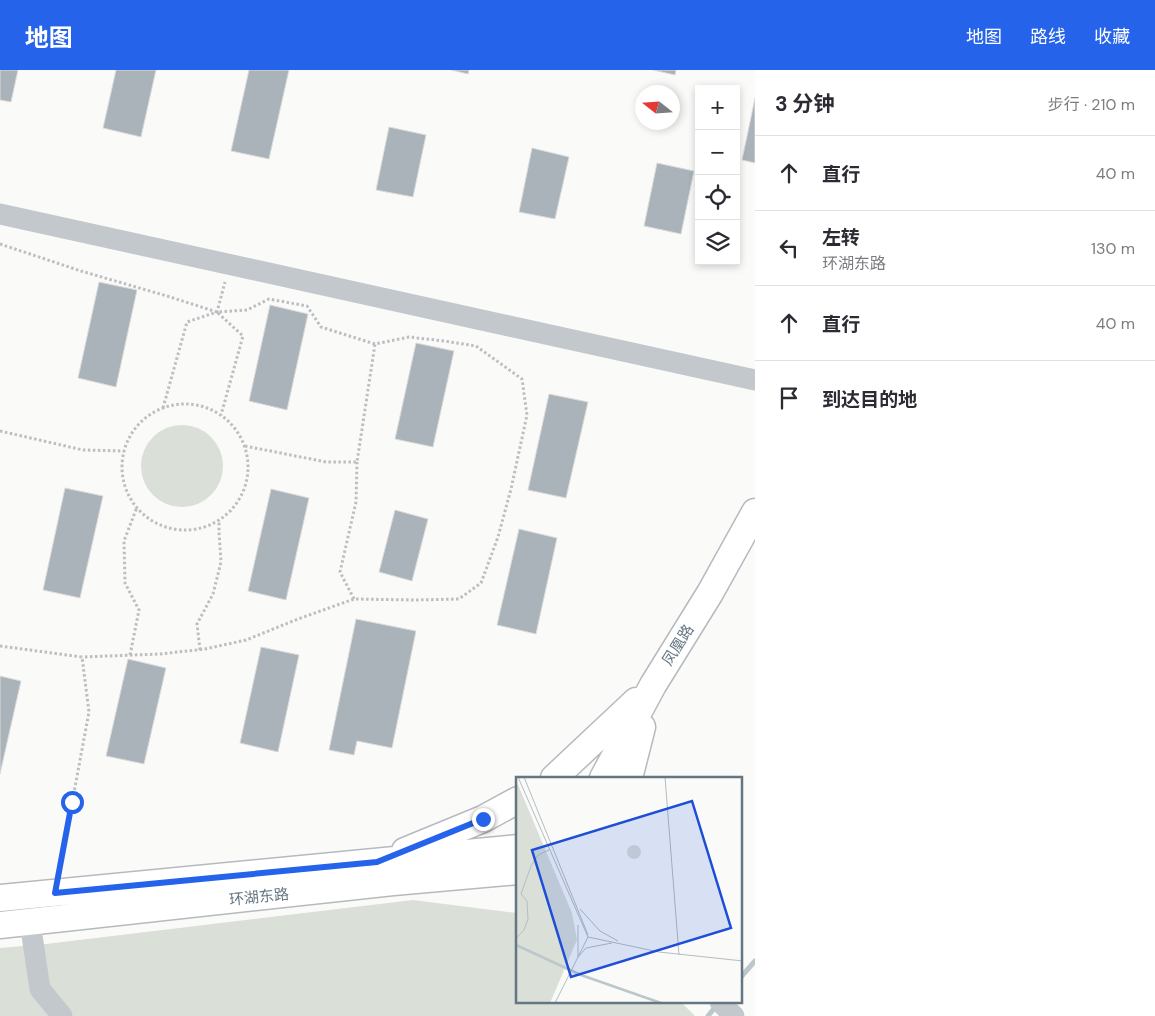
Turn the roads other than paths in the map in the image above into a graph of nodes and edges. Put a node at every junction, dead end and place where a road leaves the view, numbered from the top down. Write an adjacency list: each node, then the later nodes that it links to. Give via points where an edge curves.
1 (0, 214): 2 (street)
2 (755, 380)
3 (755, 512): 4 (main road, 凤凰路)
4 (653, 685): 5 (main road); 6 (main road, 凤凰路); 7 (main road)
5 (555, 777)
6 (604, 777)
7 (629, 777)
8 (516, 801): 11 (main road)
9 (516, 848): 11 (main road, 环湖东路)
10 (516, 871): 11 (main road, 环湖东路)
11 (385, 872): 12 (main road); 13 (main road, 环湖东路); 14 (main road, 环湖东路)
12 (516, 890)
13 (0, 898)
14 (30, 922): 15 (main road, 环湖东路); 17 (street, via 40,989)
15 (0, 925)
16 (722, 1004): 18 (street)
17 (62, 1016)
18 (734, 1016)

